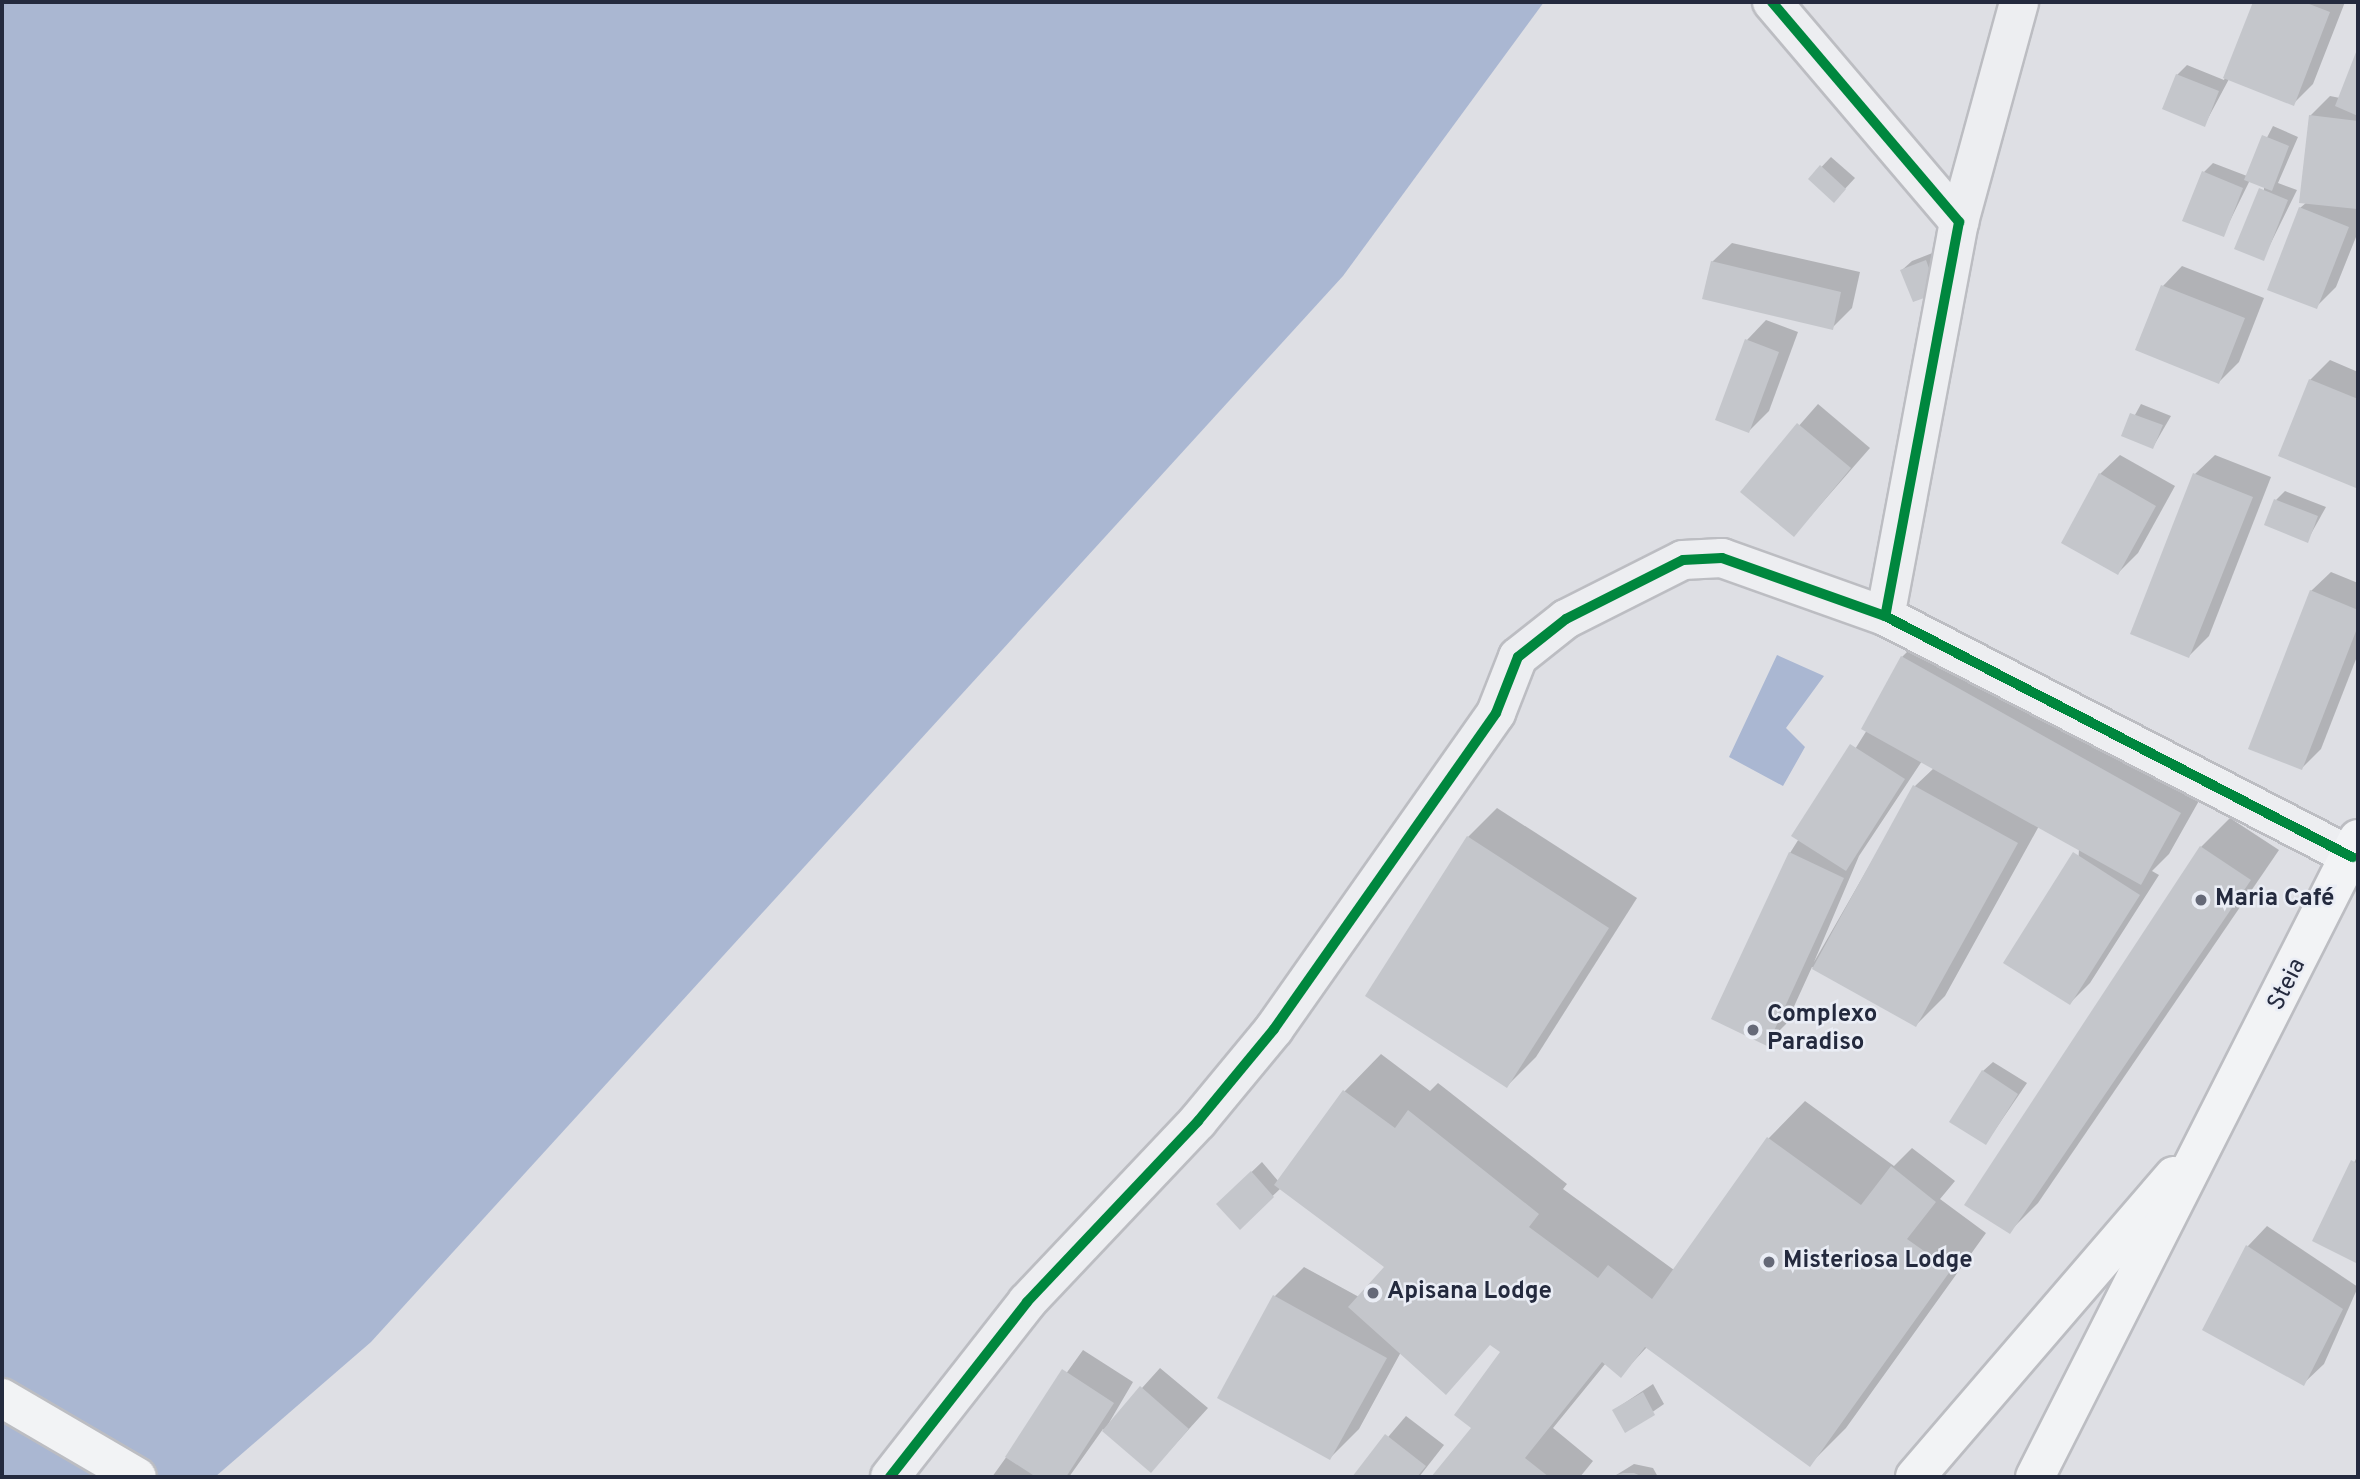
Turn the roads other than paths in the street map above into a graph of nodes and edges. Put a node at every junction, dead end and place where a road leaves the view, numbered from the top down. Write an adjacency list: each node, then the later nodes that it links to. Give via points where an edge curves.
1 (1772, 2): 3 (street)
2 (2019, 2): 3 (street)
3 (1959, 222): 4 (street)
4 (1885, 616): 5 (street); 9 (street, via 1722,558 1683,560 1566,619 1518,657 1496,713 1274,1030 1198,1121 1027,1302)
5 (2355, 848): 6 (main road, Steia)
6 (2214, 1129): 10 (main road); 11 (main road)
7 (2, 1398): 8 (main road)
8 (137, 1477)
9 (890, 1477)
10 (1915, 1477)
11 (2035, 1477)

